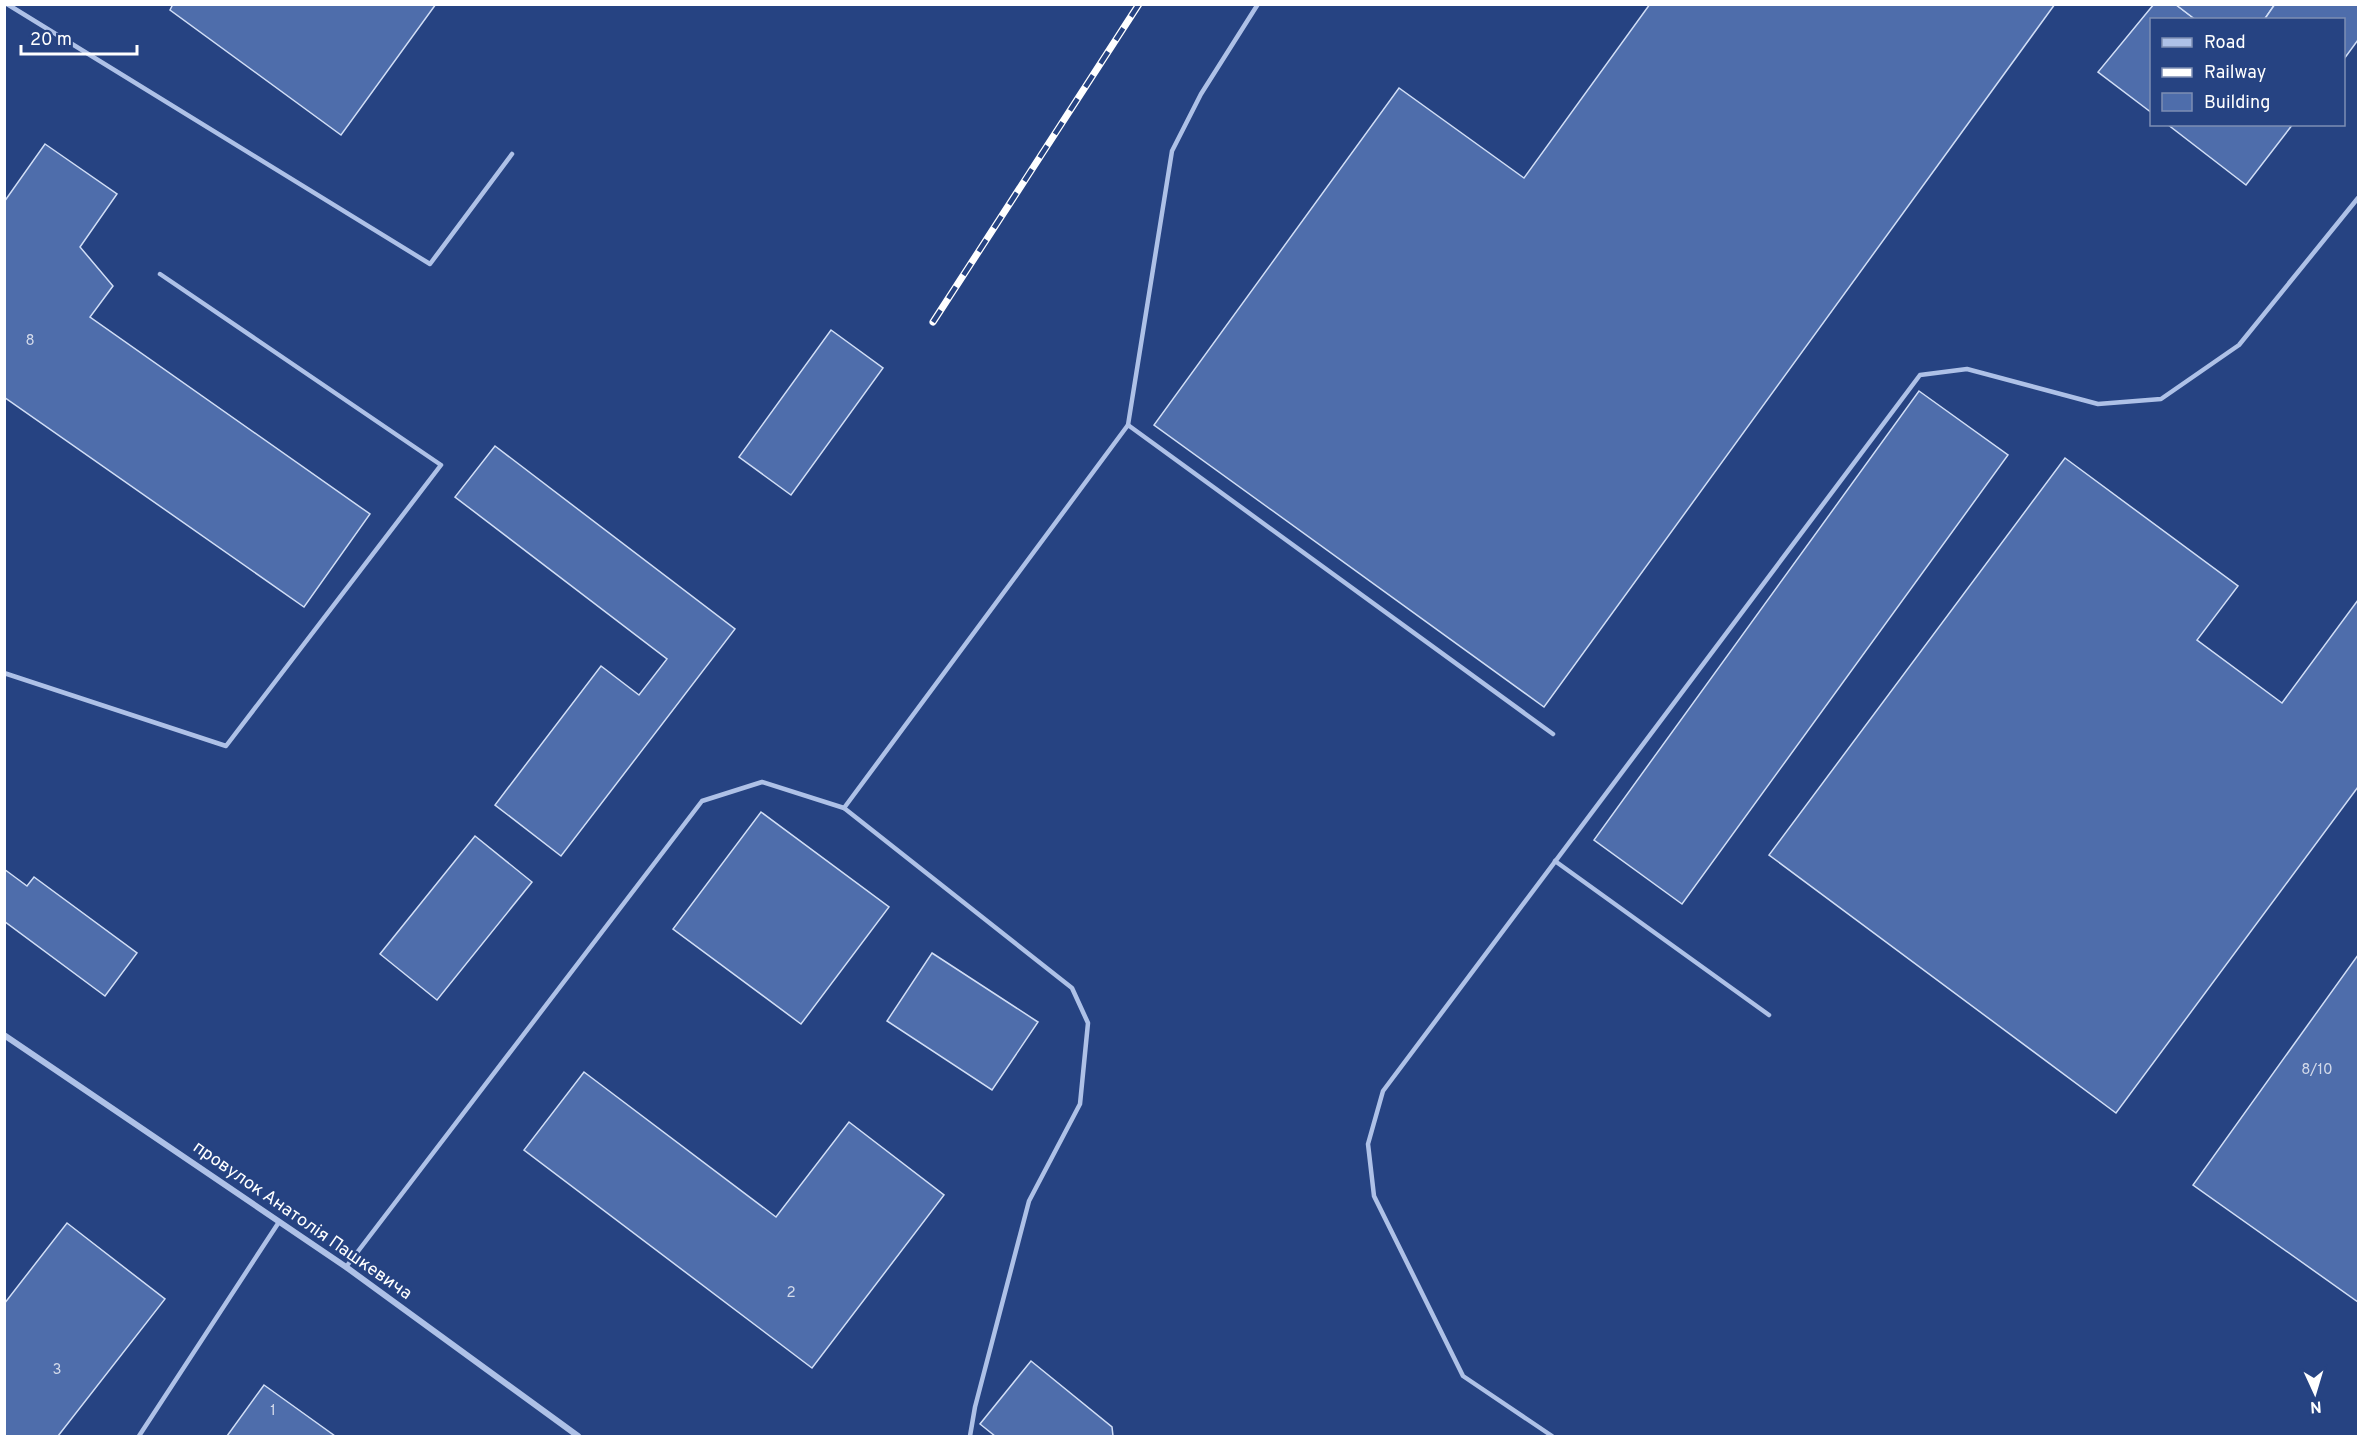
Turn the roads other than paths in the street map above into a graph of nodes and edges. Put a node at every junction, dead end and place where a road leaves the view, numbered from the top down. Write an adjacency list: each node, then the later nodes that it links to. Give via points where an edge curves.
1 (7, 4): 3 (lane, via 430,264)
2 (1258, 4): 6 (lane, via 1201,94 1172,151)
3 (512, 154)
4 (2358, 198): 10 (lane, via 2239,345 2161,399 2098,404 1966,369 1920,375)
5 (160, 274): 7 (lane, via 441,465 226,746)
6 (1128, 425): 8 (lane); 9 (lane)
7 (4, 673)
8 (1553, 734)
9 (844, 808): 14 (lane, via 762,782 702,801); 17 (lane, via 1072,988 1088,1023 1080,1104 1029,1201)
10 (1555, 861): 11 (lane); 18 (lane, via 1383,1092 1368,1144 1374,1196 1464,1376)
11 (1769, 1015)
12 (4, 1035): 13 (street, провулок Анатолія Пашкевича)
13 (279, 1222): 14 (street, провулок Анатолія Пашкевича); 15 (lane)
14 (346, 1267): 16 (street, провулок Анатолія Пашкевича)
15 (139, 1437)
16 (578, 1437)
17 (970, 1437)
18 (1552, 1437)

